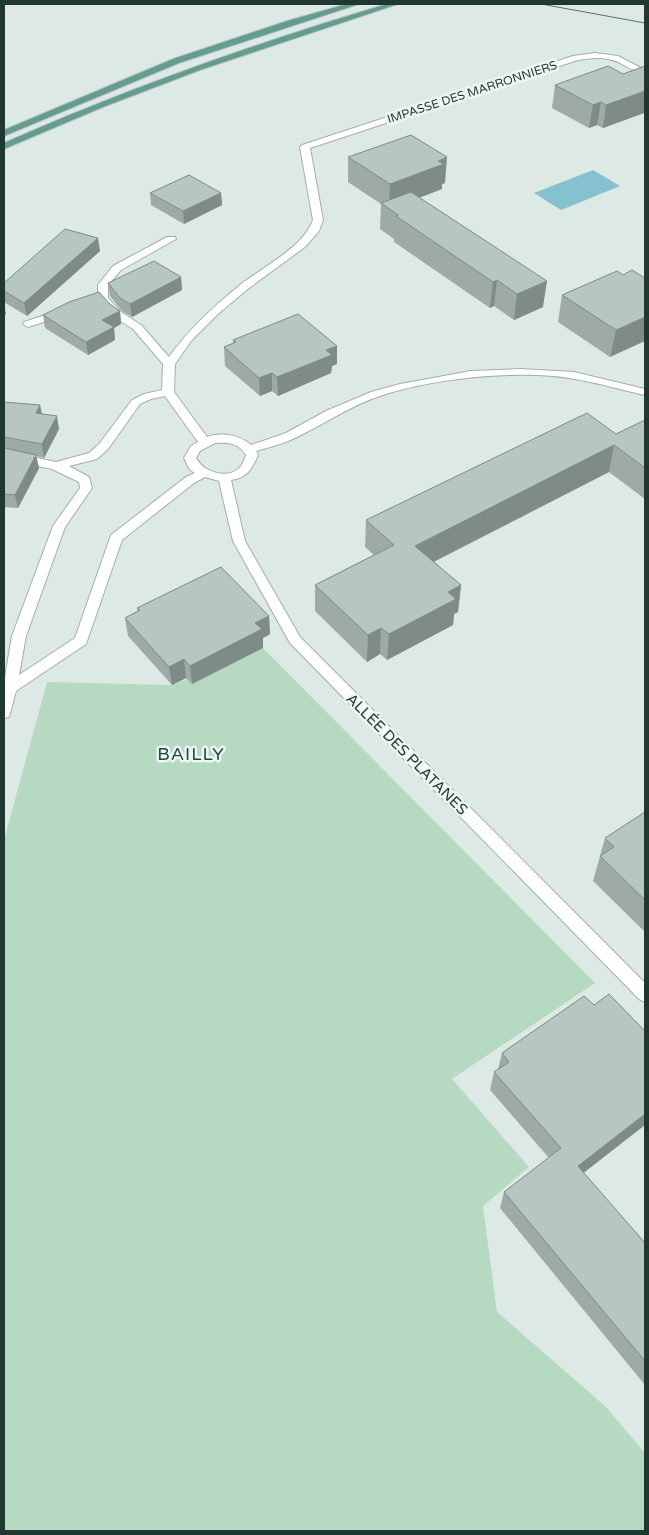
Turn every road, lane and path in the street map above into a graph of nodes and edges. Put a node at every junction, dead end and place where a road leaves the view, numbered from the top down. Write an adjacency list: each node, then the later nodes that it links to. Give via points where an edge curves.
1 (356, 4): 4 (main road, via 176,61)
2 (394, 4): 5 (main road, via 305,30 192,69 80,112)
3 (639, 70): 9 (street, IMPASSE DES MARRONNIERS, via 610,55 576,58 305,147 318,220 314,231 301,245 214,312 186,340)
4 (4, 133)
5 (4, 146)
6 (171, 240): 9 (street, via 117,268 103,286 98,301 137,327)
7 (75, 308): 8 (street)
8 (28, 324)
9 (169, 364): 10 (street)
10 (168, 392): 12 (street); 15 (street, via 136,402 104,446 92,456)
11 (645, 392): 13 (street, via 574,375 471,374 375,394 290,436)
12 (204, 442): 13 (street, via 232,439); 16 (street, via 197,446 190,458 191,464)
13 (250, 449): 17 (street, via 251,462 247,468)
14 (4, 455): 15 (street)
15 (57, 466): 18 (street, via 85,480 86,488 59,526 19,636)
16 (202, 474): 17 (street); 18 (street, via 116,538 81,640)
17 (224, 477): 20 (street, ALLÉE DES PLATANES, via 239,541 294,640)
18 (10, 688): 19 (street)
19 (4, 714)
20 (645, 994)

